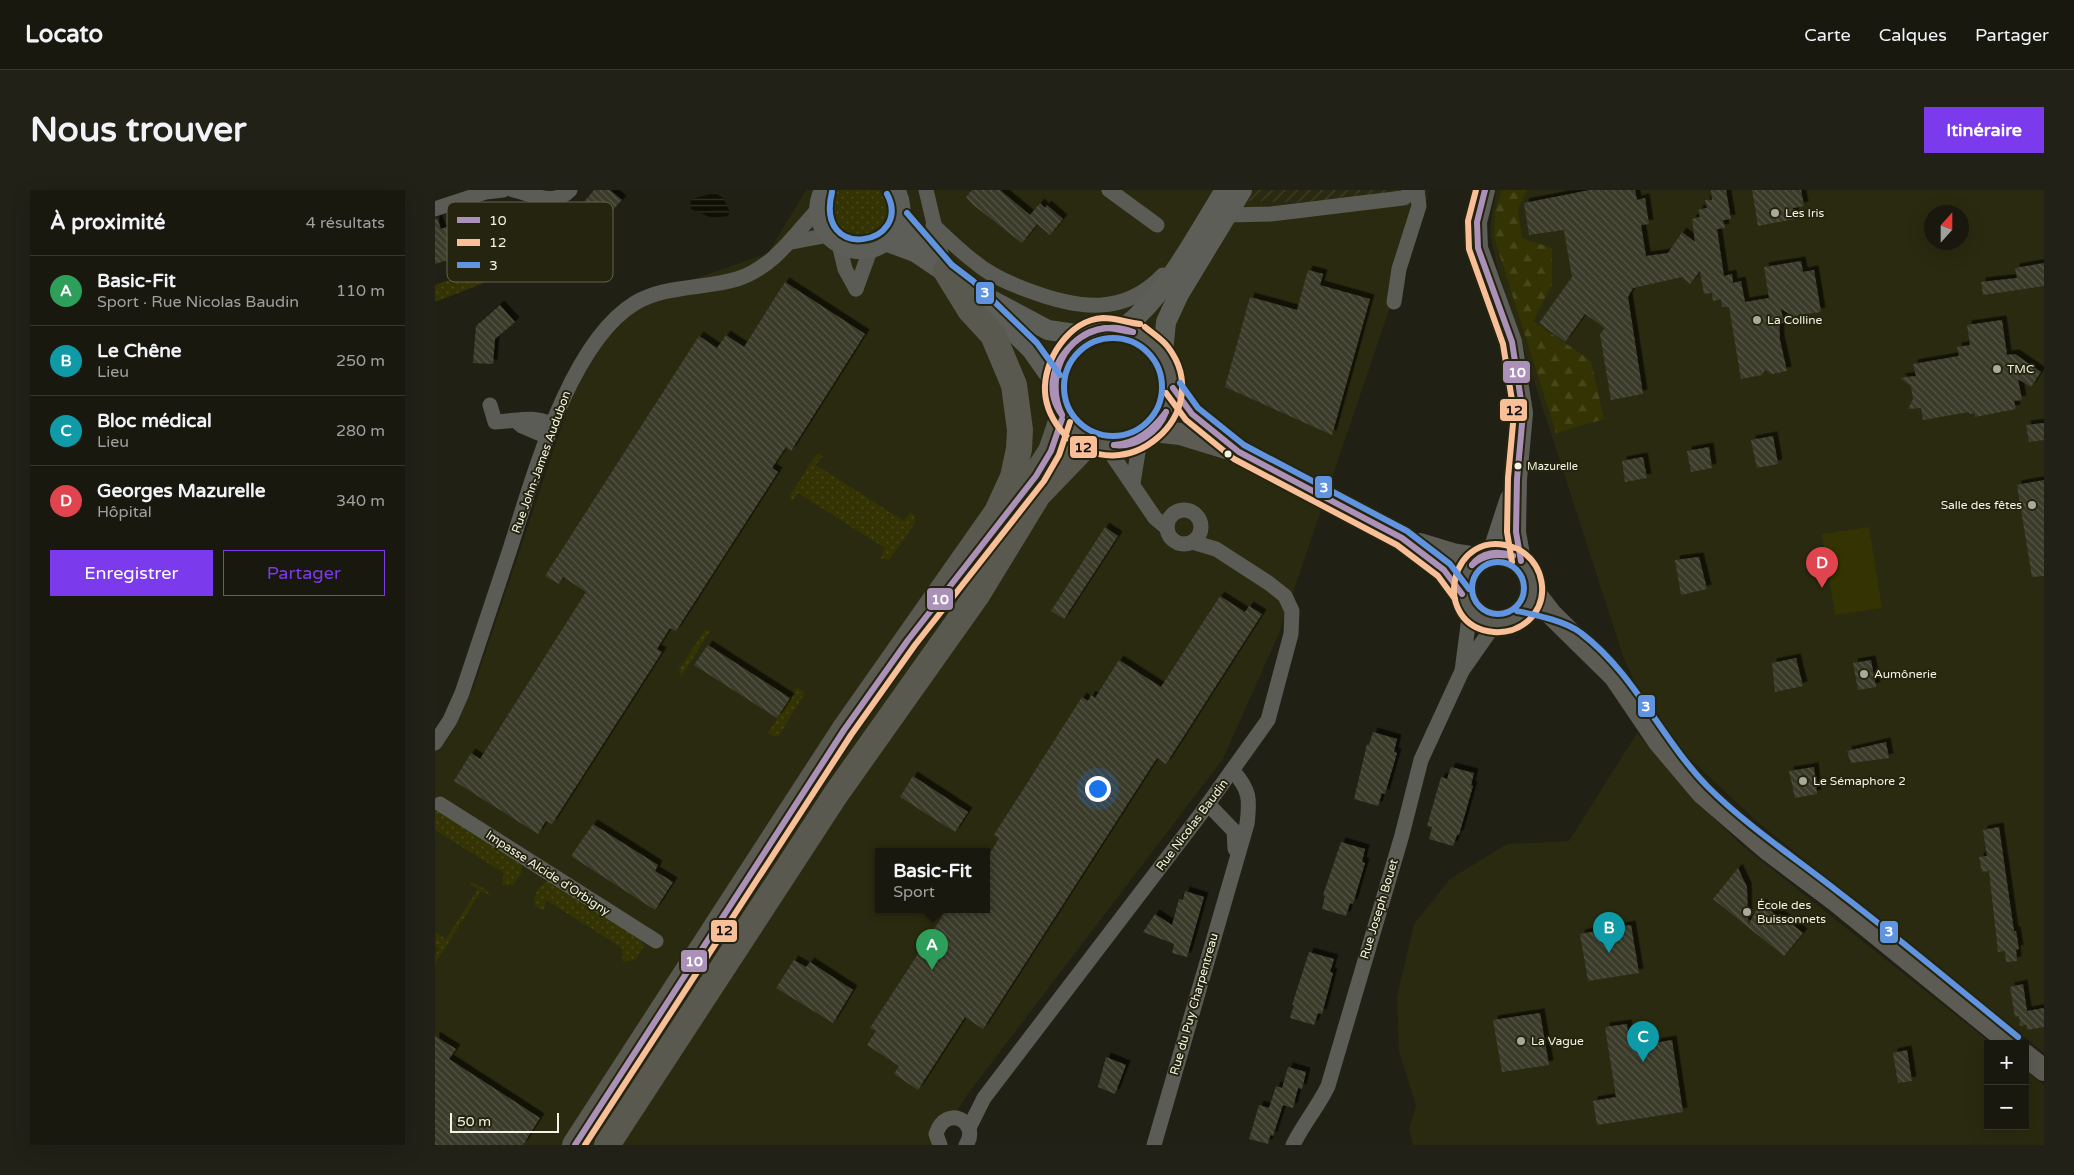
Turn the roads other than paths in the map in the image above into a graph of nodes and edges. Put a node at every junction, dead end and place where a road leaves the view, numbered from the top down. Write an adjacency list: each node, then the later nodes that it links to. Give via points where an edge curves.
1 (503, 190): 10 (street)
2 (513, 190): 3 (street, via 547,199 559,199)
3 (570, 190)
4 (926, 190): 18 (street)
5 (1109, 190): 19 (street)
6 (1225, 190): 20 (main road)
7 (1242, 190): 16 (main road)
8 (1417, 190): 16 (street, via 1403,198 1271,214); 26 (street, via 1419,206 1399,269)
9 (1485, 190): 38 (main road, via 1477,222 1479,248 1512,342 1523,412)
10 (486, 191): 13 (street)
11 (897, 191): 17 (main road)
12 (822, 199): 21 (main road, via 823,227); 22 (street, Rue John-James Audubon)
13 (455, 202)
14 (447, 205): 15 (street)
15 (435, 209)
16 (1227, 215): 29 (main road, via 1179,294 1166,322)
17 (900, 219): 23 (main road, via 894,231); 24 (main road)
18 (933, 225): 20 (street, via 977,264 1008,282 1052,299 1083,306 1106,306 1134,298 1148,289); 24 (street)
19 (1157, 225)
20 (1201, 230): 27 (main road, via 1165,286 1146,310)
21 (834, 240): 22 (street, Rue John-James Audubon); 23 (main road, via 860,250); 23 (street, via 856,290)
22 (793, 242): 34 (street, Rue John-James Audubon, via 739,279 657,294 636,302 618,315 577,370)
23 (878, 244): 24 (main road, via 915,252)
24 (946, 271): 25 (main road); 53 (highway, via 970,310 993,335 1004,356 1019,410 1019,449 1013,477 997,512)
25 (967, 287): 28 (main road, via 1048,330); 30 (main road, via 1031,349)
26 (1395, 302)
27 (1124, 328): 28 (main road, via 1095,329); 29 (main road, via 1139,333)
28 (1082, 335): 30 (main road, via 1058,362)
29 (1163, 354): 31 (main road)
30 (1053, 380): 33 (main road, via 1054,401)
31 (1173, 388): 35 (main road, via 1167,412); 37 (main road, via 1192,414)
32 (490, 405): 34 (street, via 495,422 517,421 522,426)
33 (1062, 419): 36 (main road, via 1074,432); 53 (highway, via 1051,451 1037,476)
34 (551, 430): 55 (street, Rue John-James Audubon, via 462,693)
35 (1146, 436): 36 (main road, via 1123,446); 37 (main road, via 1187,436); 39 (street)
36 (1097, 444): 39 (street); 69 (highway, via 1038,495 947,641 836,794)
37 (1239, 452): 44 (main road)
38 (1517, 479): 47 (main road); 48 (main road, via 1516,532)
39 (1133, 483): 40 (street)
40 (1145, 503): 41 (street); 42 (street)
41 (1175, 512): 42 (street, via 1169,518); 43 (street, via 1191,511 1199,518)
42 (1167, 528): 45 (street, via 1176,542)
43 (1201, 529): 45 (street); 46 (street, Rue Nicolas Baudin)
44 (1402, 538): 47 (main road, via 1453,554); 50 (main road, via 1444,570)
45 (1192, 542): 46 (street, Rue Nicolas Baudin)
46 (1216, 549): 56 (street, Rue Nicolas Baudin, via 1285,596 1292,611 1291,634 1268,720)
47 (1485, 556): 48 (main road, via 1503,552); 50 (main road, via 1465,574)
48 (1521, 561): 49 (main road, via 1531,575)
49 (1534, 592): 51 (main road, via 1524,612); 52 (main road)
50 (1466, 602): 51 (main road, via 1477,617); 54 (street, Rue Joseph Bouet)
51 (1505, 622): 52 (main road, via 1540,625); 54 (street, Rue Joseph Bouet)
52 (1575, 639): 61 (main road, via 1615,677 1659,742 1702,792 1767,849 1836,900)
53 (908, 640): 68 (highway, via 844,730)
54 (1462, 671): 72 (street, Rue Joseph Bouet, via 1421,760 1328,1086 1318,1108)
55 (435, 743)
56 (1233, 771): 58 (street, Rue Nicolas Baudin); 59 (street, Rue du Puy Charpentreau, via 1245,784 1250,802 1247,824)
57 (437, 801): 60 (street, Impasse Alcide d'Orbigny)
58 (1208, 804): 59 (street, Rue du Puy Charpentreau, via 1234,831); 64 (street, Rue Nicolas Baudin)
59 (1234, 863): 71 (street, Rue du Puy Charpentreau)
60 (656, 941)
61 (2007, 1040)
62 (2029, 1058): 63 (main road)
63 (2044, 1070)
64 (984, 1098): 65 (street, Rue Nicolas Baudin); 66 (street, Rue Nicolas Baudin)
65 (957, 1117): 66 (street); 67 (street, Rue Nicolas Baudin, via 939,1125 936,1134)
66 (969, 1128): 70 (street, Rue Nicolas Baudin)
67 (938, 1144)
68 (575, 1145)
69 (607, 1145)
70 (966, 1145)
71 (1154, 1145)
72 (1293, 1145)

